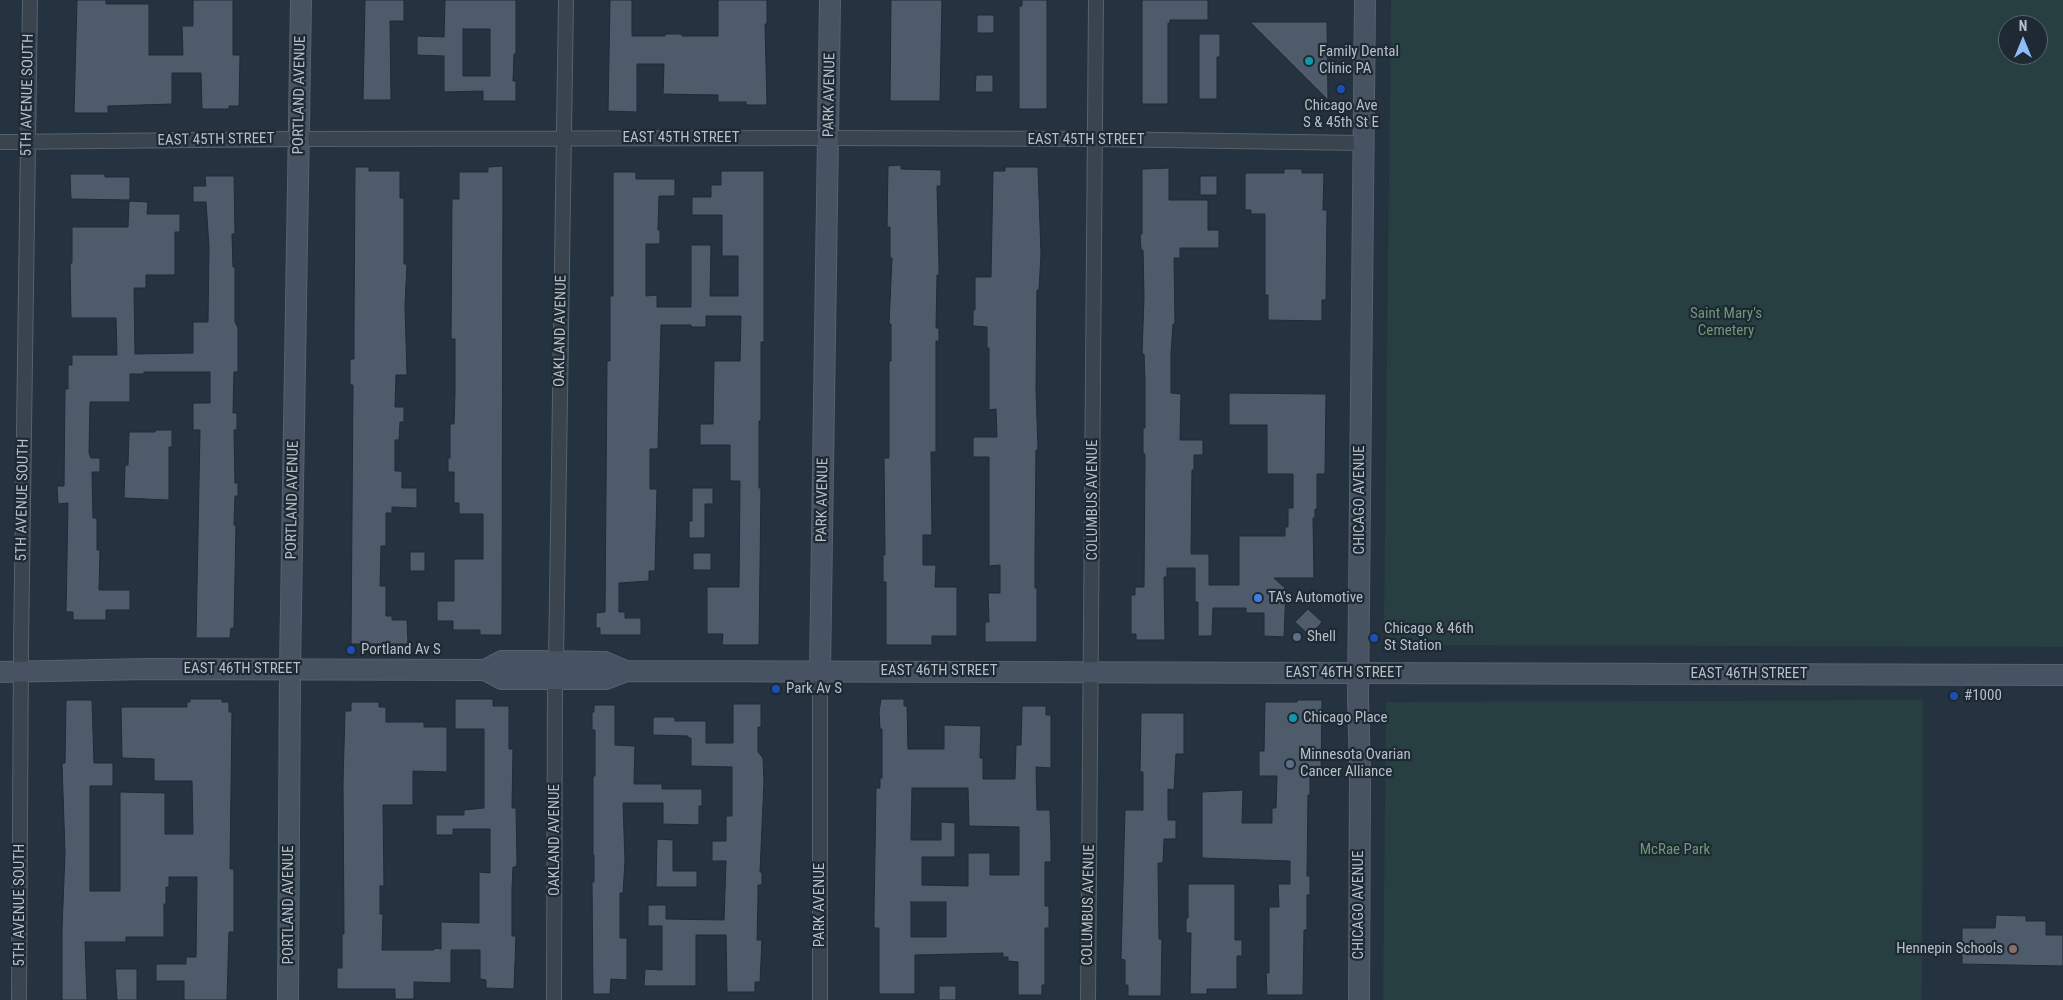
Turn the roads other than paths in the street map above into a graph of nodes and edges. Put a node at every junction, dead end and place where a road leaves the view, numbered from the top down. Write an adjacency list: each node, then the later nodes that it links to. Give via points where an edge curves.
1 (30, 0): 12 (street, 5TH AVENUE SOUTH)
2 (301, 0): 9 (street, PORTLAND AVENUE)
3 (566, 0): 7 (street, OAKLAND AVENUE)
4 (830, 0): 8 (street, PARK AVENUE)
5 (1096, 0): 10 (street, COLUMBUS AVENUE)
6 (1364, 0): 13 (street, CHICAGO AVENUE)
7 (564, 138): 8 (street, EAST 45TH STREET); 9 (street, EAST 45TH STREET); 15 (street, OAKLAND AVENUE)
8 (829, 138): 10 (street, EAST 45TH STREET); 16 (street, PARK AVENUE)
9 (299, 139): 12 (street, EAST 45TH STREET); 14 (street, PORTLAND AVENUE)
10 (1096, 139): 13 (street, EAST 45TH STREET); 19 (street, COLUMBUS AVENUE)
11 (0, 142): 12 (street, EAST 45TH STREET)
12 (28, 142): 18 (street, 5TH AVENUE SOUTH)
13 (1362, 143): 20 (street, CHICAGO AVENUE)
14 (290, 669): 15 (street, EAST 46TH STREET, via 485,670 502,678); 18 (street, EAST 46TH STREET); 23 (street, PORTLAND AVENUE)
15 (555, 670): 16 (street, EAST 46TH STREET, via 606,679 626,671); 24 (street, OAKLAND AVENUE)
16 (820, 671): 19 (street, EAST 46TH STREET); 25 (street, PARK AVENUE)
17 (0, 672): 18 (street, EAST 46TH STREET)
18 (22, 672): 22 (street, 5TH AVENUE SOUTH)
19 (1092, 672): 20 (street, EAST 46TH STREET); 26 (street, COLUMBUS AVENUE)
20 (1359, 673): 21 (street, EAST 46TH STREET); 27 (street, CHICAGO AVENUE)
21 (2063, 675)
22 (19, 1000)
23 (288, 1000)
24 (554, 1000)
25 (820, 1000)
26 (1088, 1000)
27 (1359, 1000)

